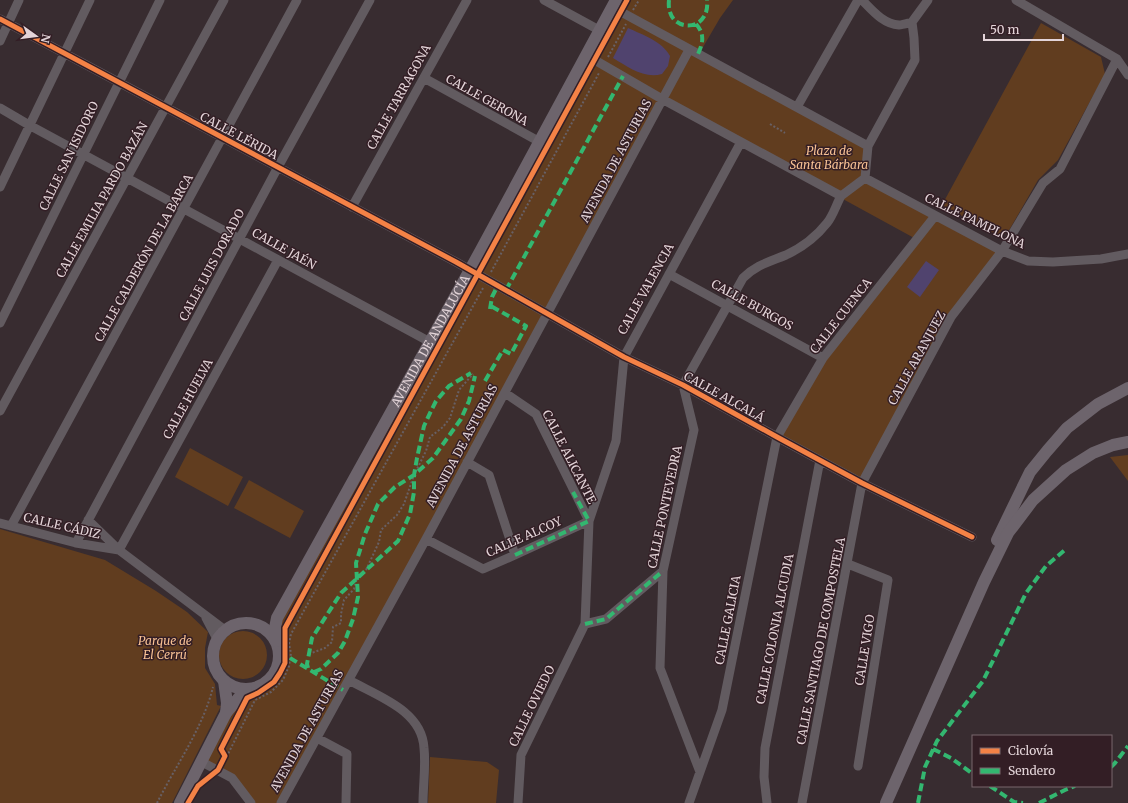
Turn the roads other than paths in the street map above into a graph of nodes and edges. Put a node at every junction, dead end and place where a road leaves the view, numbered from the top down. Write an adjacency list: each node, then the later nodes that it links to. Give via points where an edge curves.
1 (19, 0): 14 (street)
2 (90, 0): 19 (street)
3 (160, 0): 24 (street, CALLE SAN ISIDORO)
4 (224, 0): 28 (street, CALLE EMILIA PARDO BAZÁN)
5 (297, 0): 30 (street, CALLE CALDERÓN DE LA BARCA)
6 (370, 0): 35 (street, CALLE LUIS DORADO)
7 (467, 0): 23 (street, CALLE TARRAGONA)
8 (544, 0): 16 (street)
9 (858, 0): 26 (street)
10 (862, 0): 15 (street, via 879,17 889,22 900,25)
11 (928, 0): 15 (street)
12 (1016, 0): 21 (street)
13 (614, 4): 16 (street, AVENIDA DE ANDALUCÍA); 18 (street, via 630,17)
14 (4, 21): 17 (street); 19 (street, CALLE LÉRIDA)
15 (912, 22): 33 (street, via 915,60)
16 (600, 30): 20 (street, AVENIDA DE ANDALUCÍA)
17 (0, 41)
18 (689, 50): 25 (street); 26 (street)
19 (64, 54): 24 (street, CALLE LÉRIDA); 29 (street)
20 (586, 55): 25 (street); 31 (street, AVENIDA DE ANDALUCÍA)
21 (1117, 59): 22 (street); 44 (street, CALLE ARANJUEZ, via 1060,169 1043,183)
22 (1128, 75)
23 (424, 78): 31 (street, CALLE GERONA); 40 (street, CALLE TARRAGONA)
24 (119, 82): 28 (street, CALLE LÉRIDA); 34 (street, CALLE SAN ISIDORO)
25 (662, 99): 32 (street); 50 (street, AVENIDA DE ASTURIAS)
26 (797, 107): 33 (street)
27 (0, 108): 29 (street, CALLE JAÉN)
28 (166, 108): 30 (street, CALLE LÉRIDA); 36 (street, CALLE EMILIA PARDO BAZÁN)
29 (29, 125): 34 (street, CALLE JAÉN); 38 (street)
30 (222, 138): 35 (street, CALLE LÉRIDA); 41 (street, CALLE CALDERÓN DE LA BARCA)
31 (540, 142): 47 (street, AVENIDA DE ANDALUCÍA)
32 (740, 142): 39 (street); 48 (street, CALLE VALENCIA)
33 (868, 146): 37 (street)
34 (83, 154): 36 (street, CALLE JAÉN); 51 (street, CALLE SAN ISIDORO)
35 (278, 167): 40 (street, CALLE LÉRIDA); 43 (street, CALLE LUIS DORADO)
36 (127, 178): 41 (street, CALLE JAÉN); 58 (street, CALLE EMILIA PARDO BAZÁN)
37 (865, 178): 39 (street); 42 (street, CALLE PAMPLONA)
38 (0, 187)
39 (841, 196): 49 (street, via 827,223 808,242 750,272 743,278)
40 (352, 207): 47 (street, CALLE LÉRIDA)
41 (184, 209): 43 (street, CALLE JAÉN); 67 (street, CALLE CALDERÓN DE LA BARCA)
42 (934, 216): 44 (street, CALLE PAMPLONA); 54 (street, CALLE CUENCA)
43 (240, 239): 46 (street, CALLE JAÉN); 64 (street, CALLE LUIS DORADO)
44 (1002, 251): 45 (street, CALLE PAMPLONA, via 1028,261 1053,262 1101,259); 63 (street, CALLE ARANJUEZ, via 951,318)
45 (1128, 254)
46 (278, 260): 52 (street, CALLE JAÉN); 71 (street, CALLE HUELVA)
47 (470, 269): 50 (street, CALLE ALCALÁ); 52 (street, AVENIDA DE ANDALUCÍA)
48 (669, 274): 49 (street, CALLE BURGOS); 53 (street, CALLE VALENCIA)
49 (728, 305): 54 (street, CALLE BURGOS); 55 (street)
50 (548, 314): 53 (street, CALLE ALCALÁ); 57 (street, AVENIDA DE ASTURIAS)
51 (0, 323)
52 (430, 342): 76 (street, AVENIDA DE ANDALUCÍA)
53 (624, 357): 55 (street, CALLE ALCALÁ); 65 (street, CALLE VALENCIA, via 616,441)
54 (823, 358): 59 (street, CALLE CUENCA)
55 (683, 385): 59 (street, CALLE ALCALÁ); 74 (street, CALLE PONTEVEDRA, via 694,430)
56 (1128, 388): 75 (street, via 1098,404 1068,428 1030,472 991,555)
57 (505, 393): 62 (street, AVENIDA DE ASTURIAS); 65 (street, CALLE ALICANTE, via 536,414)
58 (0, 411)
59 (777, 437): 61 (street, CALLE ALCALÁ); 88 (street, CALLE GALICIA, via 722,710)
60 (1128, 442): 75 (street, via 1093,453 1066,470 1033,500 1008,533)
61 (820, 460): 63 (street, CALLE ALCALÁ); 96 (street, CALLE COLONIA ALCUDIA, via 765,748 764,778)
62 (467, 462): 69 (street, AVENIDA DE ASTURIAS); 72 (street, via 489,475)
63 (862, 483): 68 (street, CALLE ALCALÁ); 73 (street, CALLE SANTIAGO DE COMPOSTELA)
64 (88, 520): 70 (street, CALLE LUIS DORADO); 71 (street, CALLE CÁDIZ)
65 (589, 521): 72 (street, CALLE ALCOY); 78 (street, CALLE VALENCIA)
66 (0, 523): 67 (street, CALLE CÁDIZ)
67 (11, 526): 70 (street, CALLE CÁDIZ)
68 (972, 537)
69 (426, 539): 72 (street, CALLE ALCOY, via 483,569); 82 (street, AVENIDA DE ASTURIAS)
70 (76, 543): 71 (street, CALLE CÁDIZ)
71 (119, 550): 79 (street, CALLE CÁDIZ, via 205,615)
72 (515, 555)
73 (848, 564): 87 (street, CALLE VIGO, via 888,580); 97 (street, CALLE SANTIAGO DE COMPOSTELA)
74 (663, 571): 78 (street, via 606,618); 88 (street, CALLE PONTEVEDRA, via 660,668)
75 (984, 582): 98 (street)
76 (277, 618): 77 (street); 80 (street, AVENIDA DE ANDALUCÍA)
77 (258, 624): 79 (street, via 235,624); 80 (street)
78 (585, 624): 94 (street, CALLE OVIEDO, via 520,755)
79 (221, 634): 81 (street, via 213,650 213,661)
80 (276, 641): 83 (street, via 279,653 273,675)
81 (220, 677): 83 (street, via 234,688); 84 (street, via 227,703)
82 (349, 680): 85 (street, AVENIDA DE ASTURIAS); 93 (street, via 402,709 415,721 423,738 424,748)
83 (249, 693): 84 (street)
84 (226, 713): 86 (street)
85 (317, 738): 91 (street, AVENIDA DE ASTURIAS); 92 (street, via 347,754)
86 (202, 762): 89 (street); 90 (street, via 232,778)
87 (858, 766)
88 (700, 772): 95 (street, CALLE GALICIA)
89 (180, 803)
90 (251, 803)
91 (281, 803)
92 (346, 803)
93 (423, 803)
94 (518, 803)
95 (689, 803)
96 (767, 803)
97 (802, 803)
98 (886, 803)

